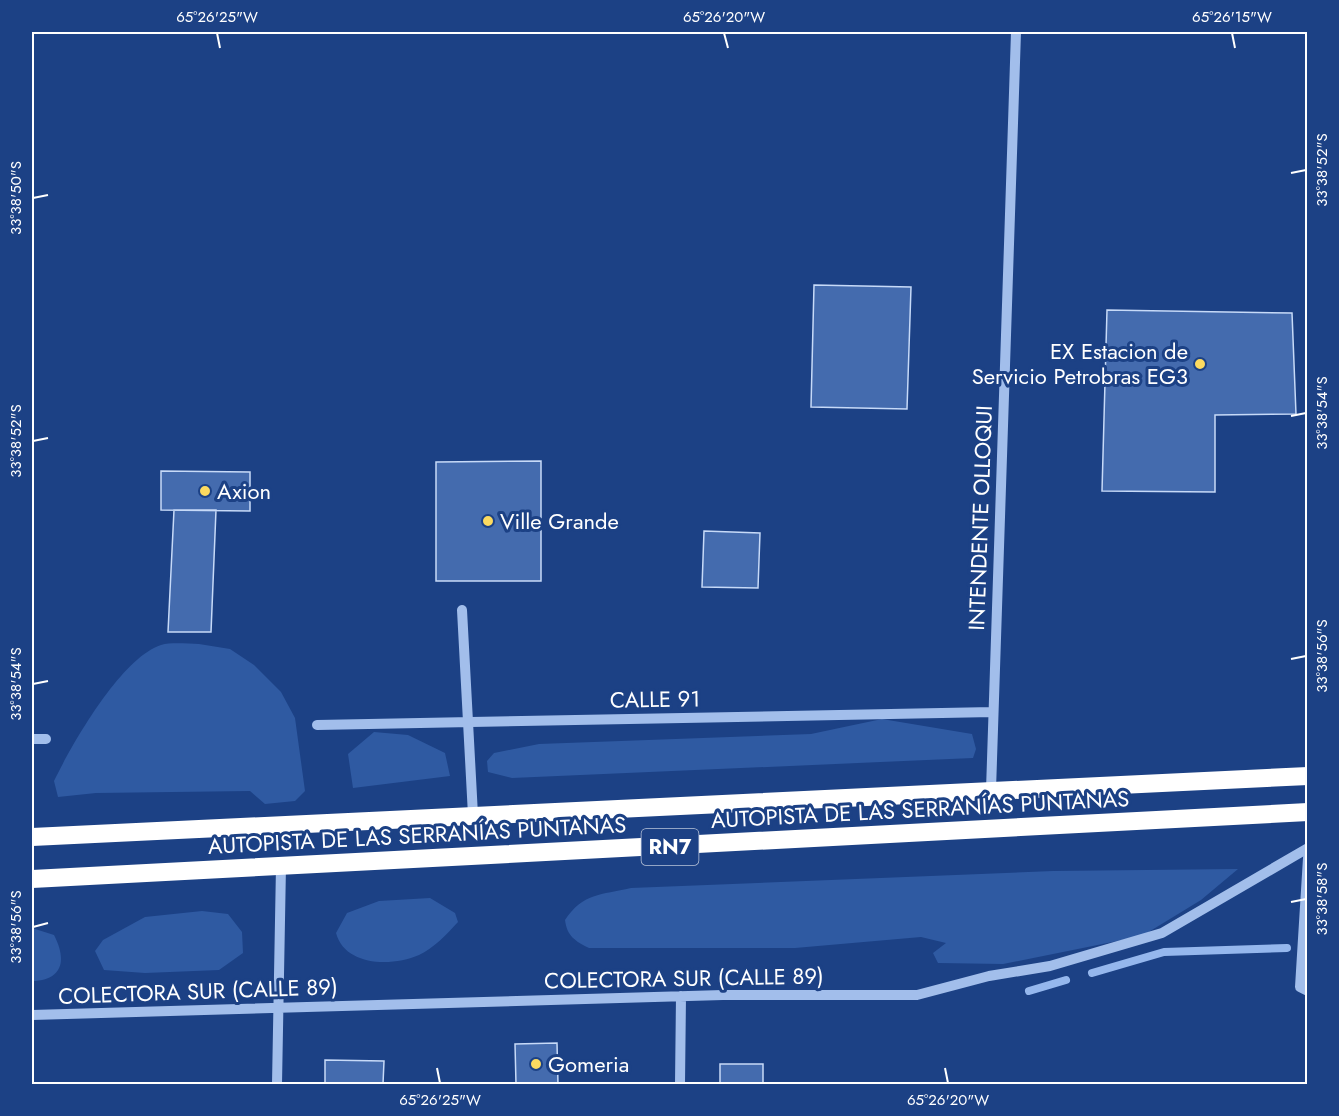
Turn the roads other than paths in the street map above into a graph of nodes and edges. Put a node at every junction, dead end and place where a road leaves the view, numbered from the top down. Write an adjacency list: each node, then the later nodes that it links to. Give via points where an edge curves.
1 (1016, 32): 3 (street, INTENDENTE OLLOQUI)
2 (462, 610): 4 (street)
3 (993, 712): 4 (street, CALLE 91); 9 (street, INTENDENTE OLLOQUI)
4 (468, 722): 5 (street, CALLE 91); 11 (street)
5 (317, 724)
6 (32, 739): 7 (street)
7 (46, 739)
8 (1308, 776): 9 (highway, AUTOPISTA DE LAS SERRANÍAS PUNTANAS / RN7)
9 (991, 790): 11 (highway, AUTOPISTA DE LAS SERRANÍAS PUNTANAS / RN7)
10 (1308, 812): 15 (highway, AUTOPISTA DE LAS SERRANÍAS PUNTANAS / RN7)
11 (473, 815): 12 (highway, AUTOPISTA DE LAS SERRANÍAS PUNTANAS / RN7)
12 (32, 837)
13 (1308, 848): 18 (street, COLECTORA SUR (CALLE 89), via 1162,933 1050,966 989,976 918,995)
14 (1308, 858): 17 (street, via 1300,987)
15 (281, 866): 16 (highway, AUTOPISTA DE LAS SERRANÍAS PUNTANAS / RN7); 19 (street)
16 (32, 879)
17 (1308, 990)
18 (681, 996): 19 (street, COLECTORA SUR (CALLE 89)); 22 (street)
19 (278, 1007): 20 (street, COLECTORA SUR (CALLE 89)); 21 (street)
20 (32, 1015)
21 (277, 1084)
22 (680, 1084)

